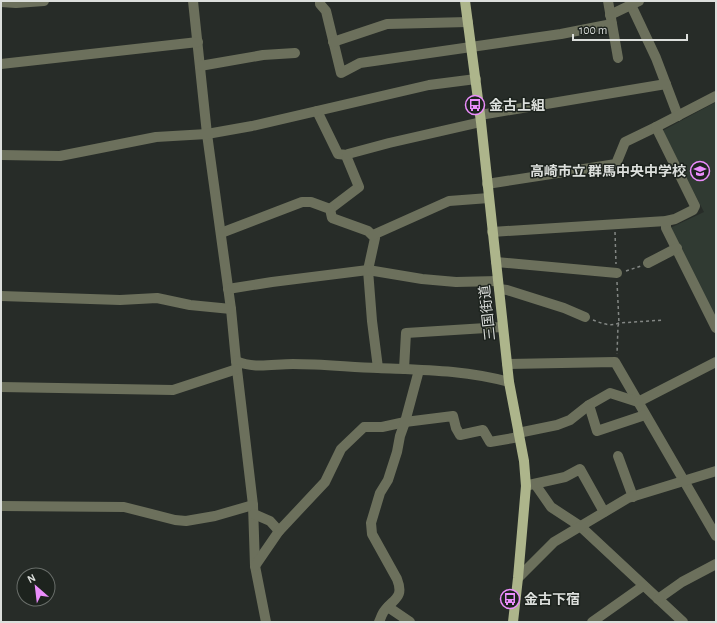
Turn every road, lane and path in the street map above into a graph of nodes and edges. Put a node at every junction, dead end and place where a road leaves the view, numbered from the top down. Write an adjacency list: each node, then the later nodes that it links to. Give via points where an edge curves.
1 (44, 1): 6 (street)
2 (193, 1): 10 (street)
3 (320, 1): 11 (street, via 326,11)
4 (465, 1): 9 (main road, 三国街道)
5 (608, 1): 8 (street)
6 (1, 2)
7 (635, 3): 8 (street); 18 (street)
8 (611, 20): 12 (street, via 561,34); 14 (street)
9 (468, 22): 11 (street, via 387,24); 12 (main road, 三国街道)
10 (198, 42): 15 (street); 16 (street)
11 (333, 42): 12 (street, via 341,73 360,63)
12 (472, 47): 17 (main road, 三国街道)
13 (295, 53): 16 (street, via 263,55)
14 (618, 58)
15 (1, 64)
16 (200, 66): 24 (street)
17 (476, 79): 20 (street, via 429,85); 22 (main road, 三国街道)
18 (666, 84): 21 (street); 22 (street)
19 (716, 96): 21 (street)
20 (317, 111): 24 (street); 26 (street, via 338,154)
21 (678, 116): 23 (street)
22 (481, 118): 26 (street); 27 (main road, 三国街道)
23 (656, 127): 27 (street, via 625,142 616,164); 30 (street, via 695,206 694,210)
24 (207, 134): 25 (street, via 156,137 60,156); 32 (street)
25 (1, 155)
26 (347, 155): 29 (street, via 359,187)
27 (487, 184): 28 (main road, 三国街道)
28 (489, 198): 31 (main road, 三国街道); 33 (street, via 449,201)
29 (330, 210): 32 (street, via 310,202 302,202); 33 (street, via 332,218)
30 (666, 221): 31 (street); 34 (street, via 666,228)
31 (492, 232): 35 (main road, 三国街道)
32 (221, 233): 40 (street)
33 (373, 235): 37 (street, via 375,238)
34 (676, 248): 36 (street); 47 (street)
35 (496, 262): 38 (street); 39 (main road, 三国街道)
36 (648, 263): 38 (path)
37 (368, 270): 39 (street, via 436,280); 40 (street); 52 (street)
38 (617, 273)
39 (498, 285): 43 (street, via 560,306); 46 (main road, 三国街道)
40 (228, 289): 42 (street)
41 (1, 296): 42 (street, via 120,300 157,298 190,305)
42 (231, 309): 51 (street)
43 (585, 318): 45 (path, via 601,324)
44 (664, 320): 45 (path)
45 (619, 323): 48 (path)
46 (502, 327): 50 (main road, 三国街道); 53 (street, via 406,334)
47 (716, 328)
48 (615, 362): 50 (street); 57 (street)
49 (716, 362): 57 (street)
50 (507, 364): 55 (main road, 三国街道)
51 (236, 365): 52 (street, via 292,364); 56 (street, via 173,390); 68 (street)
52 (378, 368): 53 (street)
53 (404, 369): 54 (street)
54 (419, 370): 55 (street, via 472,373); 60 (street)
55 (509, 382): 61 (main road, 三国街道)
56 (1, 387)
57 (638, 402): 58 (street, via 610,393); 59 (street)
58 (589, 405): 59 (street, via 597,431); 61 (street, via 570,420)
59 (645, 415): 64 (street)
60 (405, 422): 61 (street, via 453,416 460,435 483,430 490,442); 71 (street, via 360,430 337,455 325,482); 78 (street, via 372,523 372,534 400,586 398,596)
61 (518, 435): 65 (main road, 三国街道)
62 (618, 456): 66 (street)
63 (716, 471): 64 (street)
64 (684, 480): 66 (street); 72 (street)
65 (531, 485): 69 (street, via 565,477 580,469); 70 (street, via 551,507); 75 (main road, 三国街道)
66 (632, 497): 69 (street)
67 (1, 506): 68 (street, via 124,507 175,520)
68 (253, 509): 71 (street); 74 (street)
69 (604, 512): 70 (street)
70 (580, 526): 75 (street, via 554,542); 76 (street)
71 (278, 531): 74 (street)
72 (716, 536)
73 (716, 564): 77 (street)
74 (255, 566): 79 (street)
75 (518, 578): 82 (main road, 三国街道)
76 (643, 586): 77 (street); 83 (street)
77 (658, 598): 84 (street)
78 (388, 607): 80 (street); 81 (street)
79 (266, 622)
80 (379, 622)
81 (410, 622)
82 (513, 622)
83 (592, 622)
84 (682, 622)

